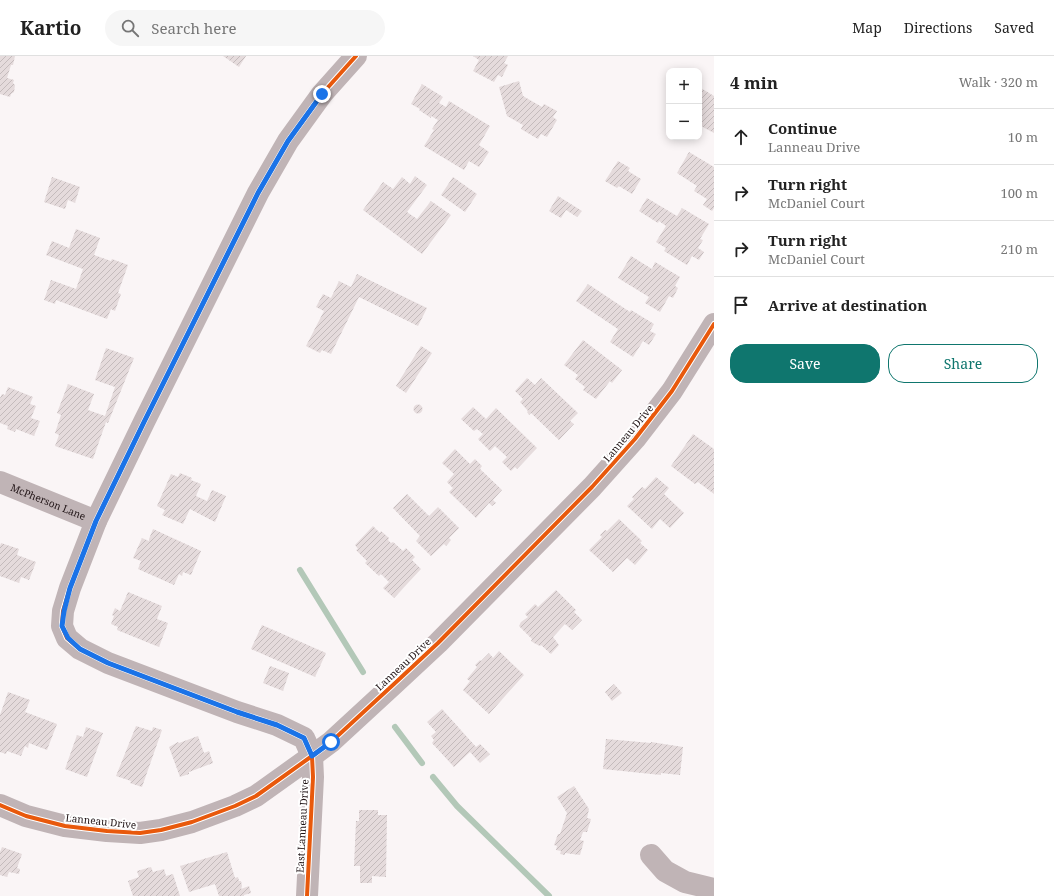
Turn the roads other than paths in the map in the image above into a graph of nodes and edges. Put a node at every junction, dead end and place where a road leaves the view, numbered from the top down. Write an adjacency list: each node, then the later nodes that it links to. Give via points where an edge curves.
1 (356, 56): 4 (street, via 322,94 288,141 262,186)
2 (714, 324): 5 (street, Lanneau Drive, via 672,391 635,439 592,487 438,643 331,742)
3 (0, 482): 4 (street, McPherson Lane)
4 (96, 521): 5 (street, via 70,588 64,611 62,626 68,638 80,649 108,663 277,725 304,738)
5 (312, 756): 6 (street, Lanneau Drive, via 256,796 192,822 161,830 140,833 66,826 26,816); 9 (street, East Lanneau Drive)
6 (0, 805)
7 (651, 855): 8 (street, via 665,871 685,882)
8 (714, 889)
9 (307, 896)

